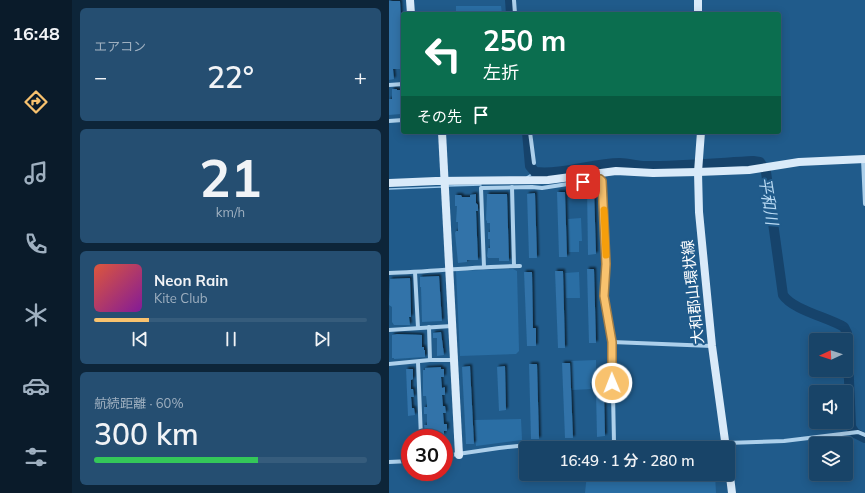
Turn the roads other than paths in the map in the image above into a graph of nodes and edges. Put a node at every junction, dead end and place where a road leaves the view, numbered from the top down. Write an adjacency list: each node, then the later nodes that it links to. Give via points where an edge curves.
1 (409, 0): 4 (street)
2 (514, 0): 5 (street)
3 (698, 0): 6 (street)
4 (411, 12)
5 (515, 12)
6 (698, 12)
7 (401, 84): 8 (street)
8 (389, 85)
9 (401, 120): 10 (street)
10 (389, 121)
11 (442, 134): 17 (street)
12 (530, 134): 15 (street)
13 (701, 134): 16 (street, 大和郡山環状線)
14 (864, 159): 16 (street, via 819,161 749,170); 20 (street)
15 (534, 163)
16 (699, 166): 19 (street, via 653,174 616,171 562,179 527,180); 32 (street, 大和郡山環状線, via 699,212)
17 (445, 182): 18 (street); 19 (street); 24 (street)
18 (389, 183)
19 (514, 184): 21 (street); 23 (street, via 481,188); 31 (street, via 542,188 600,179 602,181 606,264 604,296)
20 (865, 204)
21 (514, 266): 22 (street); 23 (street)
22 (520, 266)
23 (484, 267): 24 (street)
24 (449, 269): 25 (street); 27 (street)
25 (415, 272): 26 (street); 29 (street)
26 (389, 273)
27 (452, 326): 28 (street); 34 (street)
28 (429, 327): 29 (street); 33 (street)
29 (418, 328): 30 (street)
30 (389, 330)
31 (612, 342): 32 (street); 39 (street)
32 (712, 346): 40 (street, 大和郡山環状線)
33 (430, 360): 34 (street); 35 (street)
34 (453, 360): 44 (street)
35 (418, 362): 36 (street); 37 (street)
36 (389, 364)
37 (421, 429)
38 (865, 435): 41 (street, via 858,432)
39 (614, 441)
40 (725, 441)
41 (735, 445)
42 (519, 446): 44 (street)
43 (453, 455): 44 (street)
44 (459, 455)
45 (401, 461): 46 (street)
46 (389, 462)
47 (731, 481): 48 (street)
48 (732, 493)

